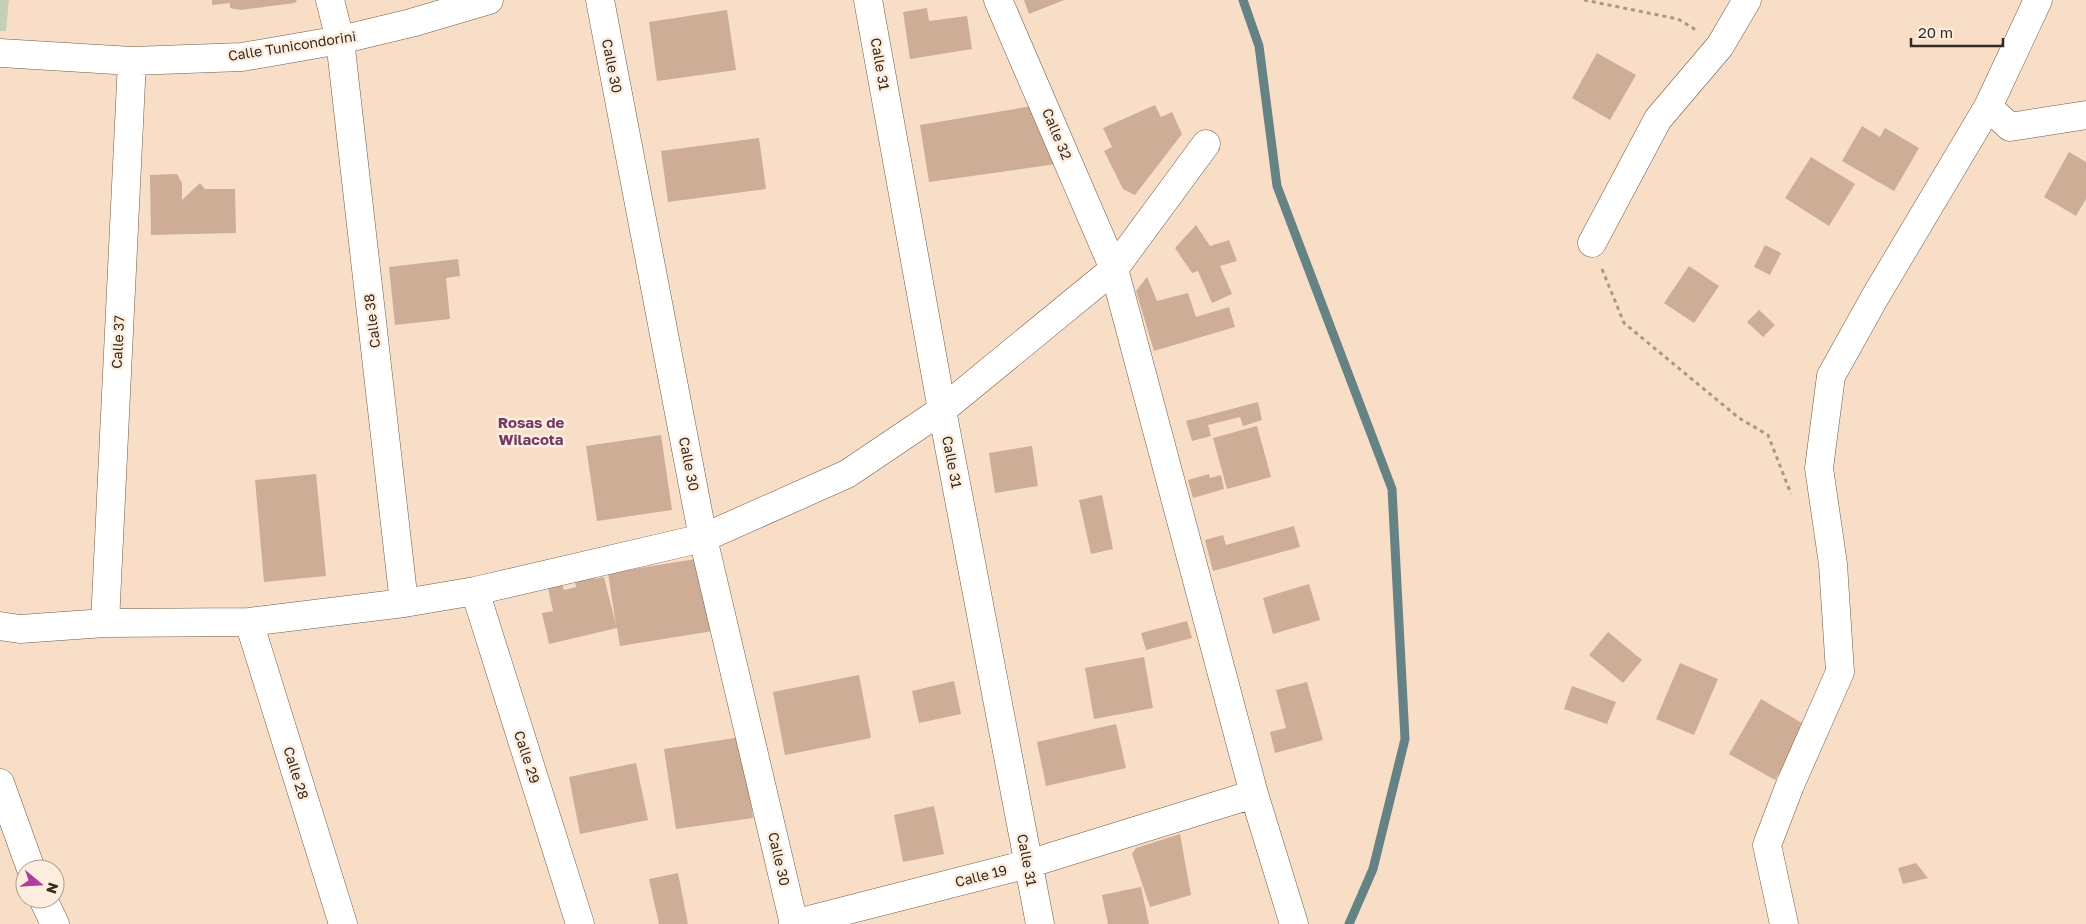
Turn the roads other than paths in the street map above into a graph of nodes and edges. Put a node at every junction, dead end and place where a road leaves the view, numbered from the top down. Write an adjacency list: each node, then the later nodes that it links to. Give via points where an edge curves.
1 (330, 0): 8 (street, Calle 38)
2 (489, 0): 8 (street, Calle Tunicondorini)
3 (600, 0): 17 (street, Calle 30)
4 (868, 0): 16 (street, Calle 31)
5 (998, 0): 15 (street, Calle 32)
6 (1747, 0): 14 (street, via 1720,46 1658,119)
7 (2038, 0): 11 (street)
8 (340, 40): 10 (street, Calle Tunicondorini, via 242,57); 19 (street, Calle 38)
9 (0, 53): 10 (street, Calle Tunicondorini)
10 (132, 61): 21 (street, Calle 37)
11 (1988, 107): 12 (street, via 2010,127); 34 (street, via 1832,376 1819,468 1833,564 1840,672 1767,845)
12 (2086, 115)
13 (1206, 144): 15 (street)
14 (1592, 243)
15 (1114, 269): 16 (street); 24 (street, Calle 32)
16 (942, 410): 17 (street, via 847,474); 26 (street, Calle 31)
17 (704, 538): 18 (street); 31 (street, Calle 30)
18 (474, 590): 19 (street); 30 (street, Calle 29)
19 (404, 603): 20 (street)
20 (249, 622): 21 (street); 29 (street, Calle 28)
21 (105, 624): 22 (street, via 20,629)
22 (0, 626)
23 (0, 783): 25 (street)
24 (1254, 794): 26 (street, Calle 19); 33 (street, Calle 32)
25 (27, 859)
26 (1028, 864): 31 (street, Calle 19); 32 (street, Calle 31)
27 (48, 909): 28 (street)
28 (55, 924)
29 (343, 924)
30 (580, 924)
31 (794, 924)
32 (1040, 924)
33 (1294, 924)
34 (1784, 924)

